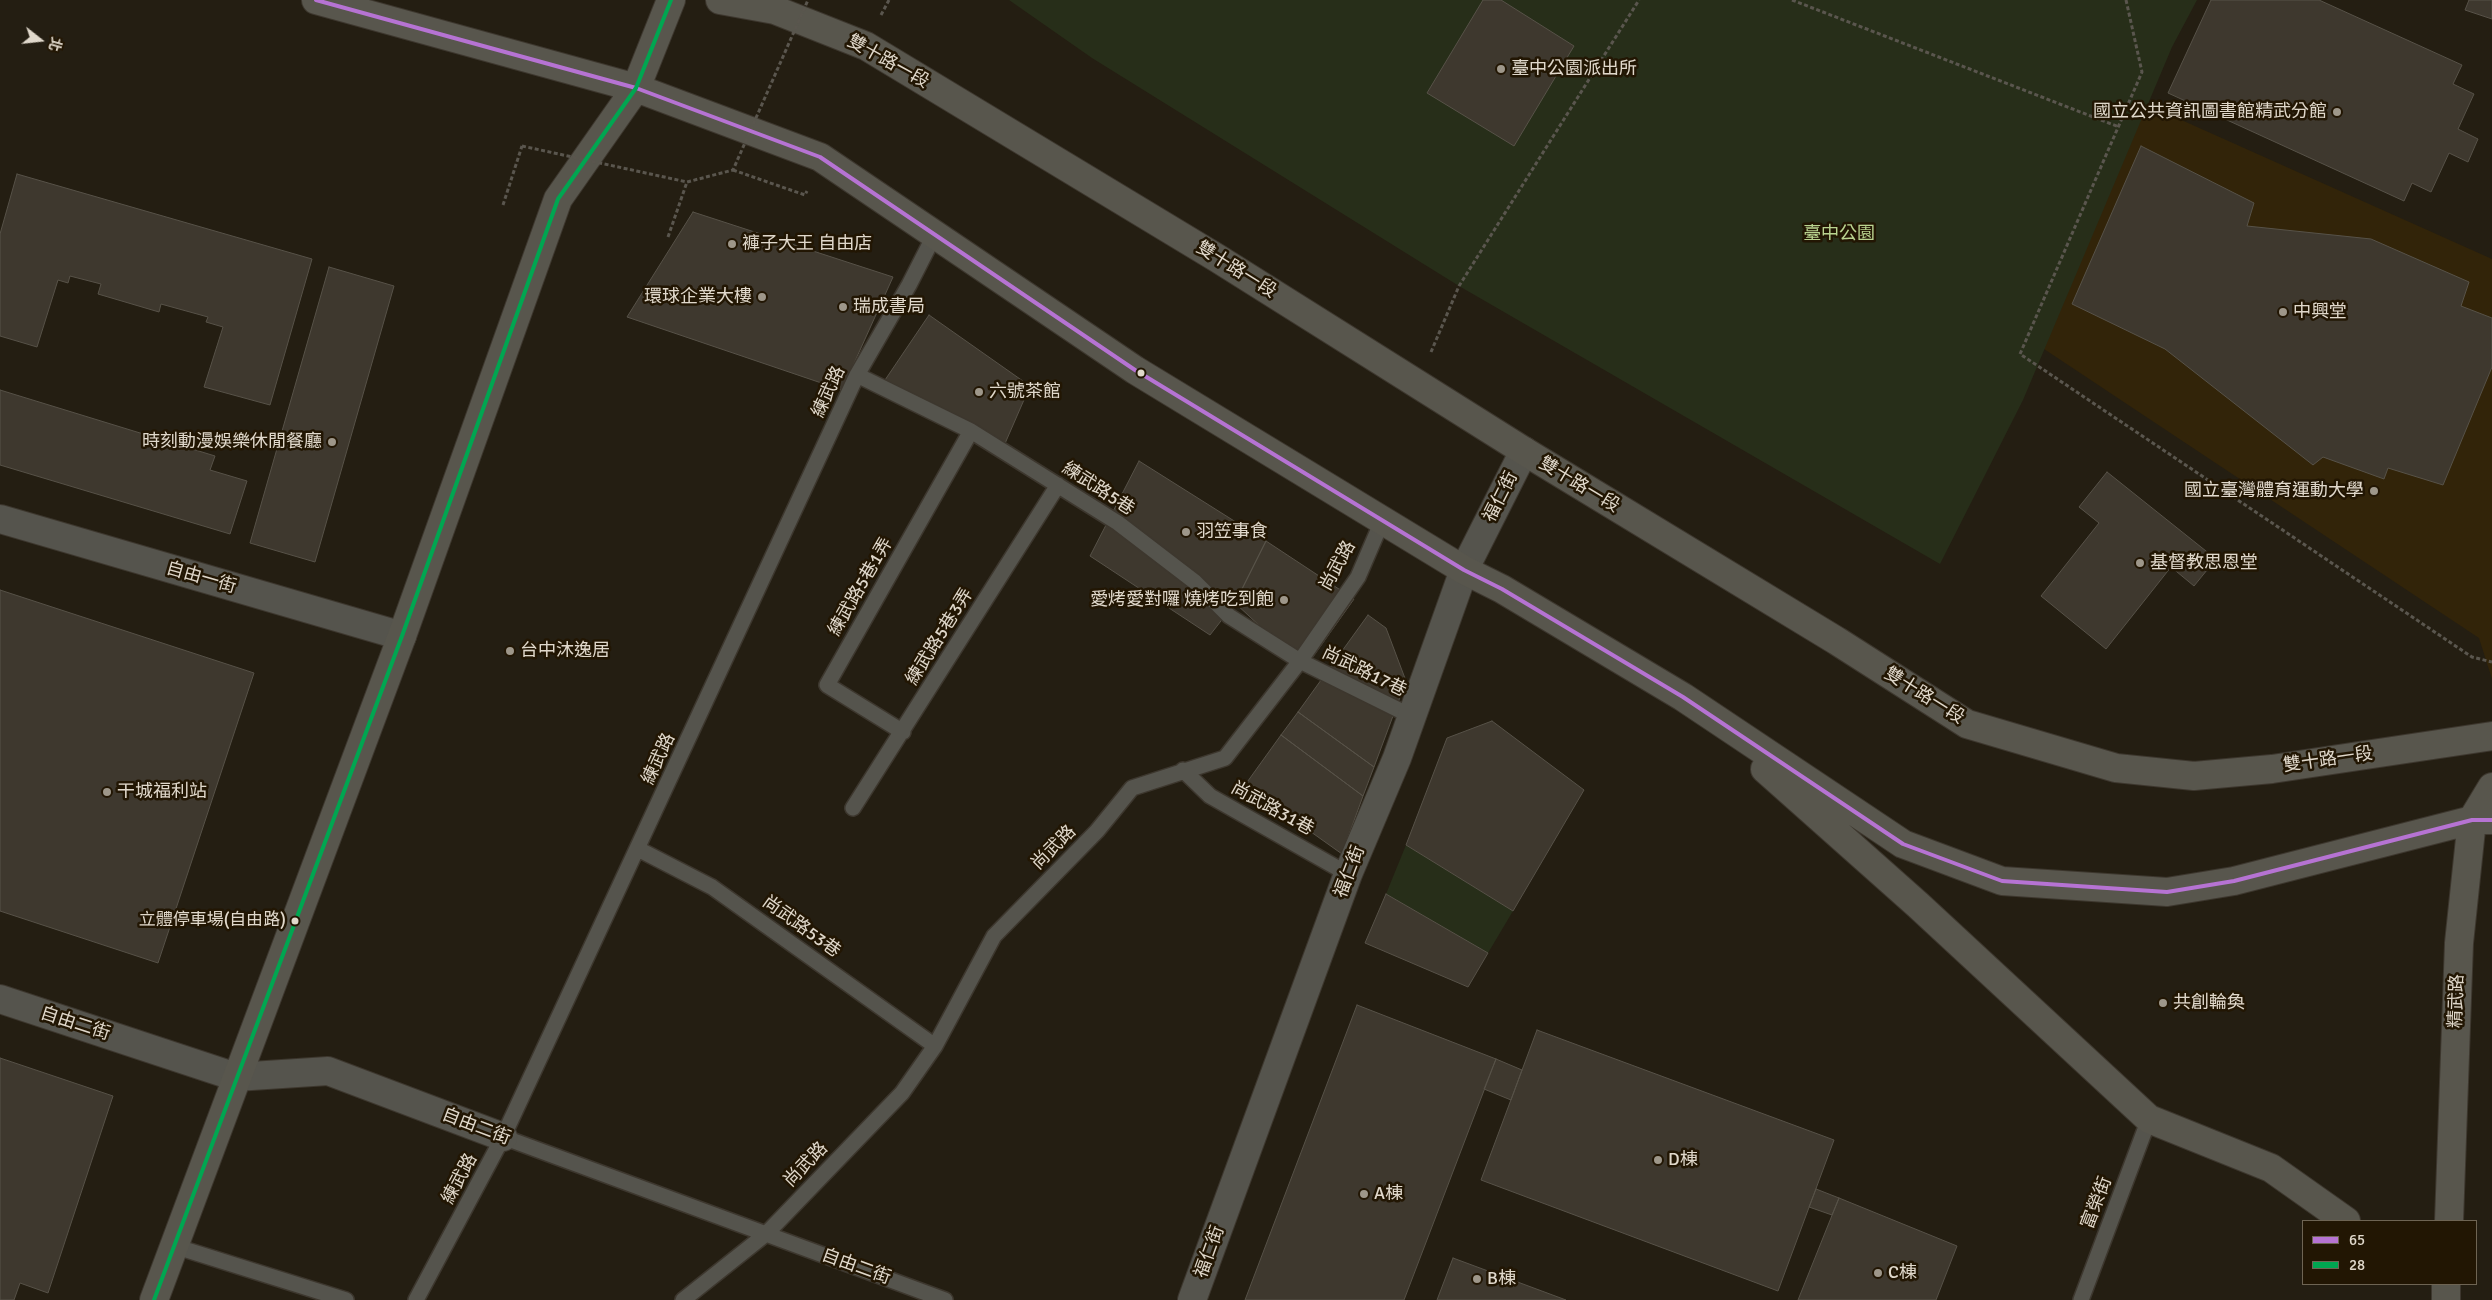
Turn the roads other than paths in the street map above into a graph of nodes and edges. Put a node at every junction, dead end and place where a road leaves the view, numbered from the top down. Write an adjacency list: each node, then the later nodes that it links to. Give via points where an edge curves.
1 (316, 0): 4 (main road)
2 (671, 0): 4 (main road)
3 (720, 0): 8 (main road, 雙十路一段, via 775,10 866,46 1418,382)
4 (636, 88): 5 (main road, via 820,157); 13 (main road, via 558,199)
5 (935, 234): 6 (lane, 練武路); 11 (main road, via 1135,370)
6 (857, 375): 7 (lane, 練武路5巷); 23 (lane, 練武路)
7 (971, 431): 9 (lane, 練武路5巷); 17 (lane, 練武路5巷1弄, via 827,684)
8 (1524, 451): 12 (street, 福仁街); 18 (main road, 雙十路一段, via 1967,724 2054,751 2116,768 2194,776)
9 (1058, 485): 14 (lane, 練武路5巷, via 1118,523 1195,582 1229,616); 17 (lane, 練武路5巷3弄)
10 (0, 519): 13 (street, 自由一街)
11 (1383, 519): 12 (main road); 14 (lane, 尚武路, via 1358,578)
12 (1464, 570): 15 (main road, via 1502,589); 16 (street, 福仁街)
13 (402, 636): 27 (main road)
14 (1300, 661): 16 (lane, 尚武路17巷); 19 (lane, 尚武路, via 1225,758)
15 (1683, 697): 22 (main road, via 1903,844 2002,881 2167,892 2234,881); 28 (main road, via 1918,905)
16 (1411, 716): 24 (street, 福仁街, via 1397,758)
17 (903, 732): 21 (lane, 練武路5巷3弄)
18 (2492, 736)
19 (1183, 770): 24 (lane, 尚武路31巷, via 1210,796); 26 (lane, 尚武路, via 1132,788 1097,831 994,936)
20 (2492, 787): 22 (main road, 精武路)
21 (852, 808)
22 (2482, 820): 31 (main road, 精武路, via 2459,943)
23 (638, 849): 26 (lane, 尚武路53巷, via 712,887); 29 (lane, 練武路)
24 (1348, 874): 40 (street, 福仁街)
25 (0, 998): 27 (street, 自由二街)
26 (935, 1046): 32 (lane, 尚武路, via 902,1093)
27 (236, 1077): 29 (street, 自由二街, via 328,1071); 33 (main road)
28 (2149, 1119): 30 (main road, via 2271,1168); 41 (lane, 富榮街)
29 (503, 1138): 32 (lane, 自由二街); 37 (lane, 練武路)
30 (2345, 1220)
31 (2448, 1220)
32 (766, 1234): 38 (lane); 39 (lane, 自由二街)
33 (174, 1246): 35 (main road); 36 (lane)
34 (2446, 1285): 42 (main road)
35 (154, 1300)
36 (346, 1300)
37 (416, 1300)
38 (683, 1300)
39 (944, 1300)
40 (1192, 1300)
41 (2081, 1300)
42 (2446, 1300)

